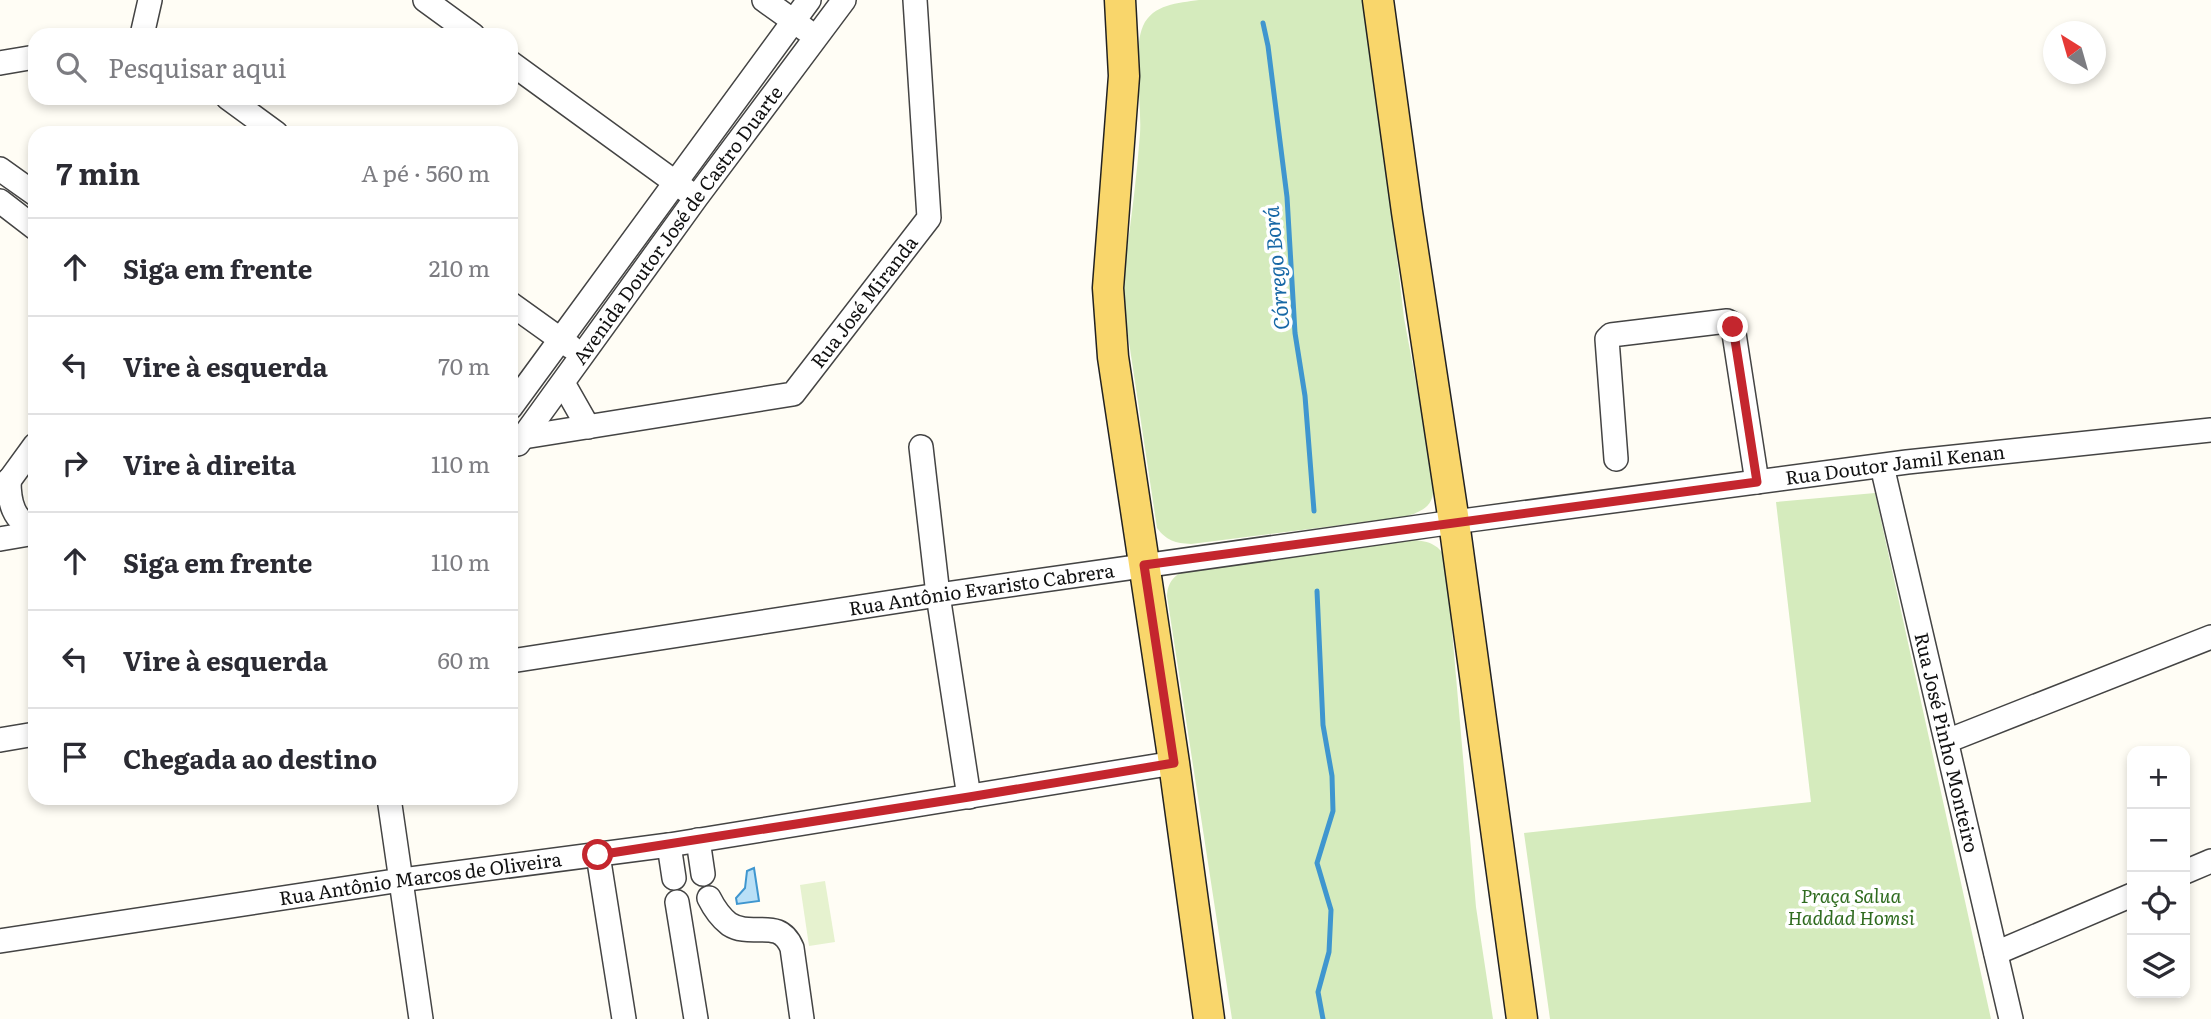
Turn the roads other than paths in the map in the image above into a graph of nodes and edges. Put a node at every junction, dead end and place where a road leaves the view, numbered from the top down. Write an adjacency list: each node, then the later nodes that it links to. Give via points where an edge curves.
1 (150, 0): 11 (street)
2 (425, 0): 12 (street)
3 (764, 0): 10 (street)
4 (809, 0): 10 (street, Avenida Doutor José de Castro Duarte)
5 (844, 0): 13 (street, Avenida Doutor José de Castro Duarte)
6 (915, 0): 30 (street, Rua José Miranda, via 929,218 793,394)
7 (1140, 0): 9 (main road)
8 (1378, 0): 40 (main road)
9 (1121, 12): 44 (main road, via 1124,76 1108,288 1113,357)
10 (793, 22): 13 (street); 20 (street, Avenida Doutor José de Castro Duarte)
11 (144, 28)
12 (463, 28)
13 (817, 38): 22 (street, Avenida Doutor José de Castro Duarte)
14 (28, 58): 15 (street)
15 (0, 63)
16 (518, 68): 20 (street)
17 (238, 105): 18 (street)
18 (266, 126)
19 (0, 169): 21 (street)
20 (675, 183): 22 (street); 26 (street, Avenida Doutor José de Castro Duarte)
21 (28, 189)
22 (696, 198): 27 (street, Avenida Doutor José de Castro Duarte)
23 (0, 201): 24 (street)
24 (28, 223)
25 (518, 309): 26 (street)
26 (560, 340): 27 (street); 29 (street, Avenida Doutor José de Castro Duarte)
27 (581, 355): 28 (street, Avenida Doutor José de Castro Duarte)
28 (562, 383): 30 (street); 32 (street, Avenida Doutor José de Castro Duarte)
29 (518, 397)
30 (589, 427): 33 (street, Rua José Miranda)
31 (2211, 430): 37 (street, Rua Doutor Jamil Kenan)
32 (518, 439)
33 (518, 442)
34 (921, 447): 45 (street)
35 (28, 454): 39 (street)
36 (1616, 459): 38 (street, via 1607,339 1727,321 1733,327)
37 (1882, 466): 38 (street, Rua Doutor Jamil Kenan); 50 (street, Rua José Pinho Monteiro)
38 (1757, 482): 40 (street, Rua Doutor Jamil Kenan)
39 (4, 487): 41 (street, via 14,514)
40 (1454, 522): 44 (street, Rua Antônio Evaristo Cabrera); 70 (main road)
41 (28, 527)
42 (28, 533): 43 (street)
43 (0, 539)
44 (1144, 565): 45 (street, Rua Antônio Evaristo Cabrera); 51 (main road)
45 (938, 595): 47 (street, Rua Antônio Evaristo Cabrera); 52 (street)
46 (2211, 637): 50 (street)
47 (518, 661)
48 (28, 735): 49 (street)
49 (0, 740)
50 (1947, 741): 64 (street, Rua José Pinho Monteiro)
51 (1174, 763): 52 (street, Rua Antônio Marcos de Oliveira); 69 (main road)
52 (969, 797): 54 (street, Rua Antônio Marcos de Oliveira)
53 (390, 805): 61 (street)
54 (698, 840): 55 (street, Rua Antônio Marcos de Oliveira); 59 (street)
55 (669, 845): 56 (street, Rua Antônio Marcos de Oliveira); 60 (street)
56 (598, 855): 61 (street, Rua Antônio Marcos de Oliveira); 66 (street)
57 (2211, 861): 58 (street)
58 (2190, 870)
59 (703, 874)
60 (674, 878)
61 (401, 880): 63 (street, Rua Antônio Marcos de Oliveira); 65 (street)
62 (2127, 897): 64 (street)
63 (0, 941)
64 (1996, 953): 71 (street, Rua José Pinho Monteiro)
65 (421, 1019)
66 (624, 1019)
67 (696, 1019): 68 (street, via 678,906 712,904 729,924 779,932 789,940)
68 (802, 1019)
69 (1209, 1019)
70 (1522, 1019)
71 (2011, 1019)

